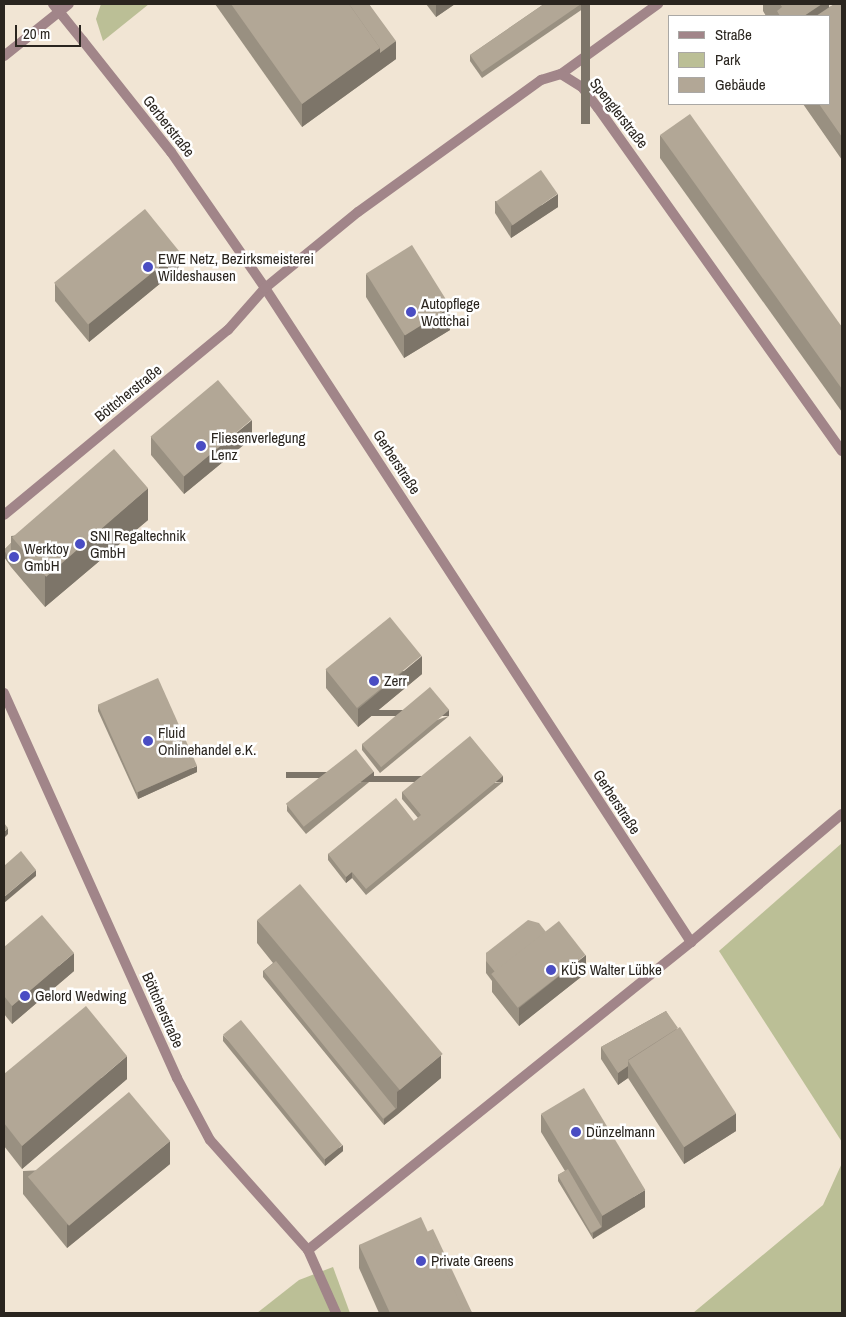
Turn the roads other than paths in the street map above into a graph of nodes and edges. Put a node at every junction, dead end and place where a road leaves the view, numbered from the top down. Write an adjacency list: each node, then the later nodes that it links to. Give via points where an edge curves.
1 (69, 4): 3 (street)
2 (658, 4): 5 (street)
3 (56, 8): 4 (street); 6 (street, Gerberstraße, via 171,152)
4 (4, 56)
5 (561, 74): 6 (street, via 541,80 473,127); 7 (street, Spenglerstraße, via 582,87 598,108)
6 (265, 288): 8 (street, Böttcherstraße, via 228,330); 11 (street, Gerberstraße)
7 (842, 451)
8 (4, 515)
9 (4, 693): 12 (street, Böttcherstraße, via 177,1078 210,1140)
10 (842, 814): 11 (street)
11 (691, 942): 12 (street)
12 (308, 1250): 13 (street, Böttcherstraße)
13 (336, 1313)

